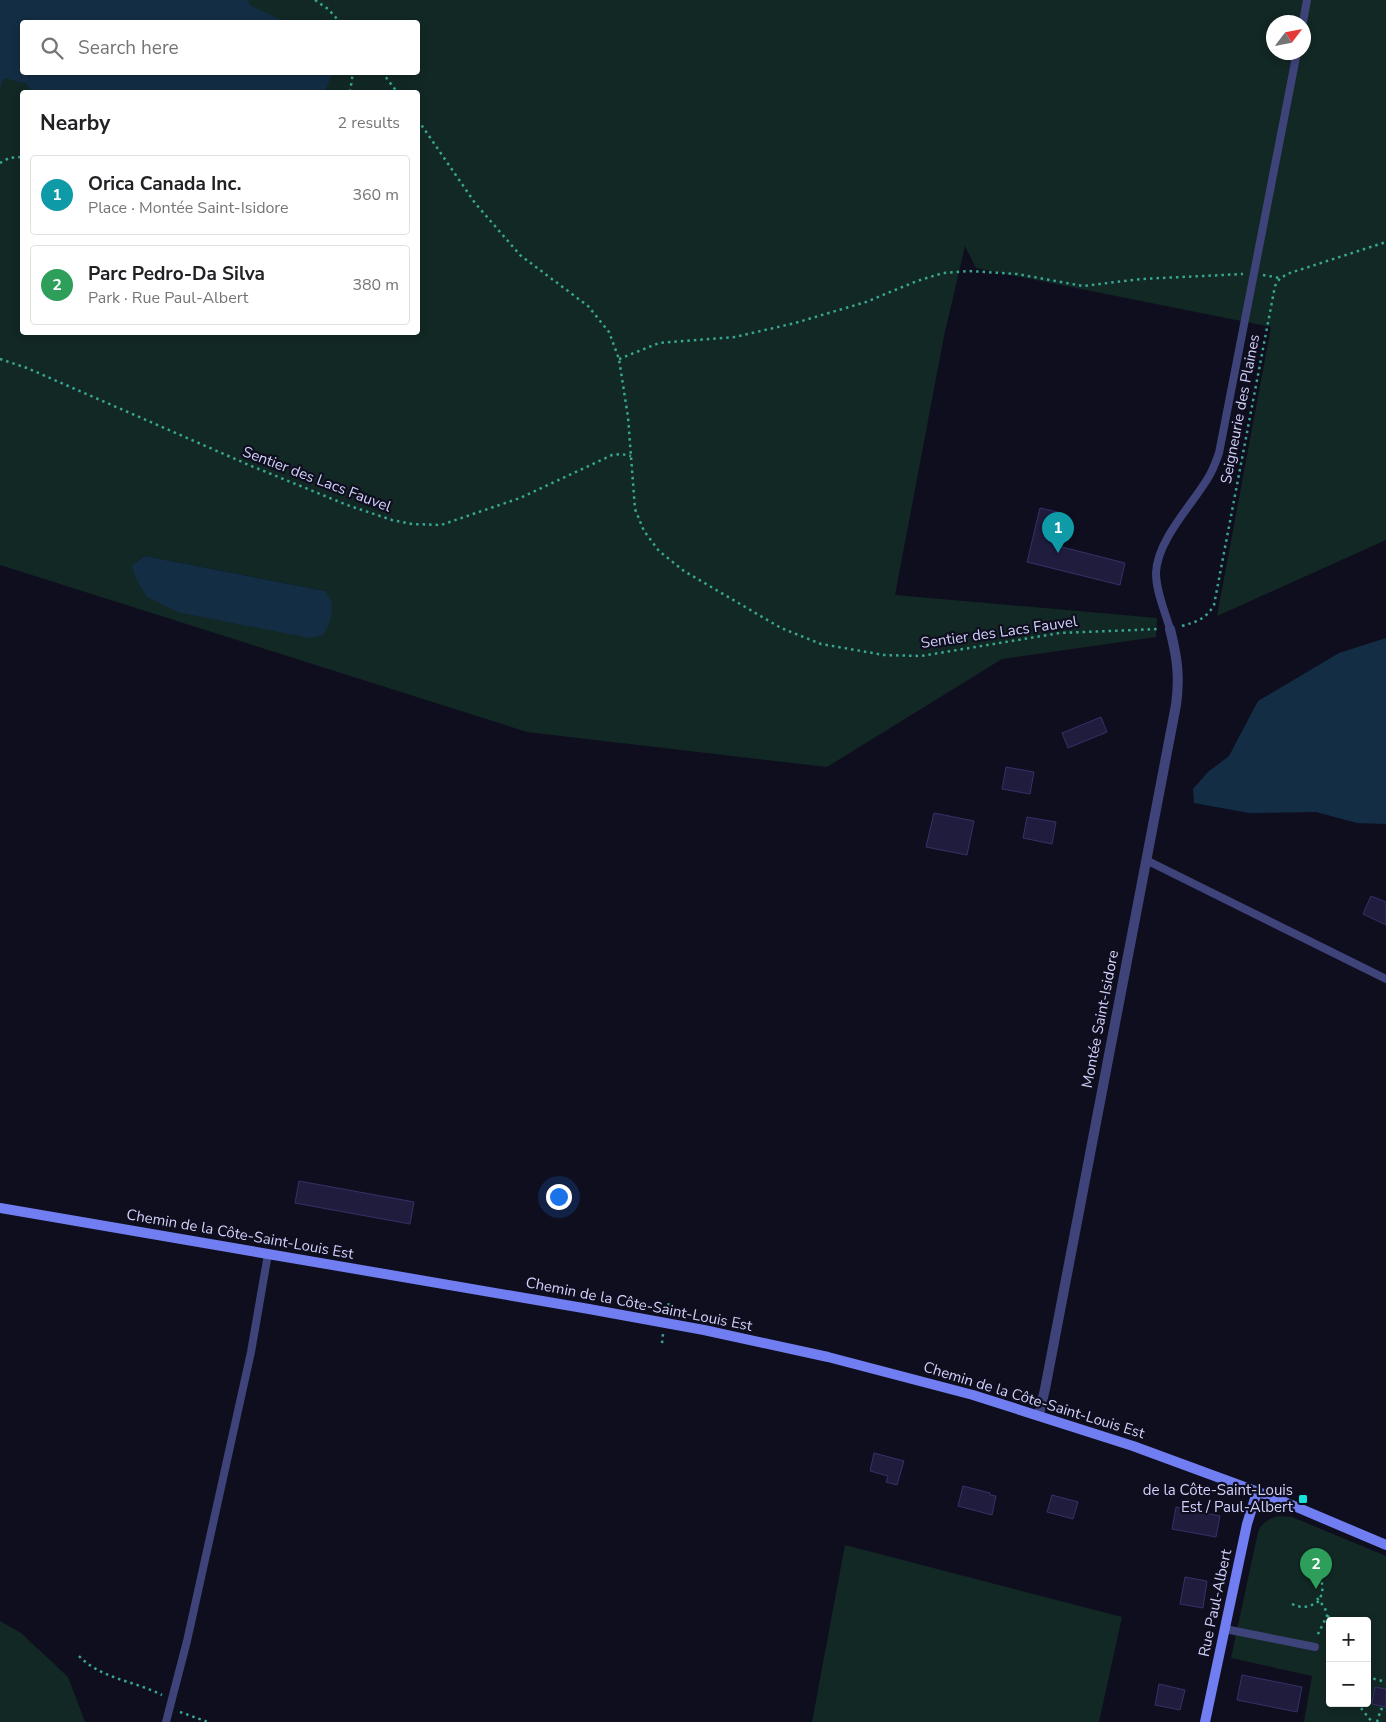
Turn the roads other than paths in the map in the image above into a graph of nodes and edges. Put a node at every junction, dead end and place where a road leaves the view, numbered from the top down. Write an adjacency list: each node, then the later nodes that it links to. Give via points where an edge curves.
1 (1307, 0): 2 (lane)
2 (1304, 15)
3 (1295, 60): 4 (lane, via 1219,453 1209,477 1159,555 1157,587)
4 (1170, 629): 5 (street, Montée Saint-Isidore, via 1178,663 1178,694)
5 (1146, 860): 6 (lane); 9 (street, Montée Saint-Isidore)
6 (1386, 979)
7 (0, 1208): 8 (street, Chemin de la Côte-Saint-Louis Est)
8 (268, 1254): 9 (street, Chemin de la Côte-Saint-Louis Est, via 713,1332 884,1371); 14 (lane, via 251,1352)
9 (1039, 1415): 10 (street, Chemin de la Côte-Saint-Louis Est)
10 (1257, 1492): 11 (street, Chemin de la Côte-Saint-Louis Est); 12 (street, Rue Paul-Albert)
11 (1386, 1545)
12 (1225, 1628): 13 (lane); 15 (street, Rue Paul-Albert)
13 (1315, 1647)
14 (166, 1722)
15 (1205, 1722)

